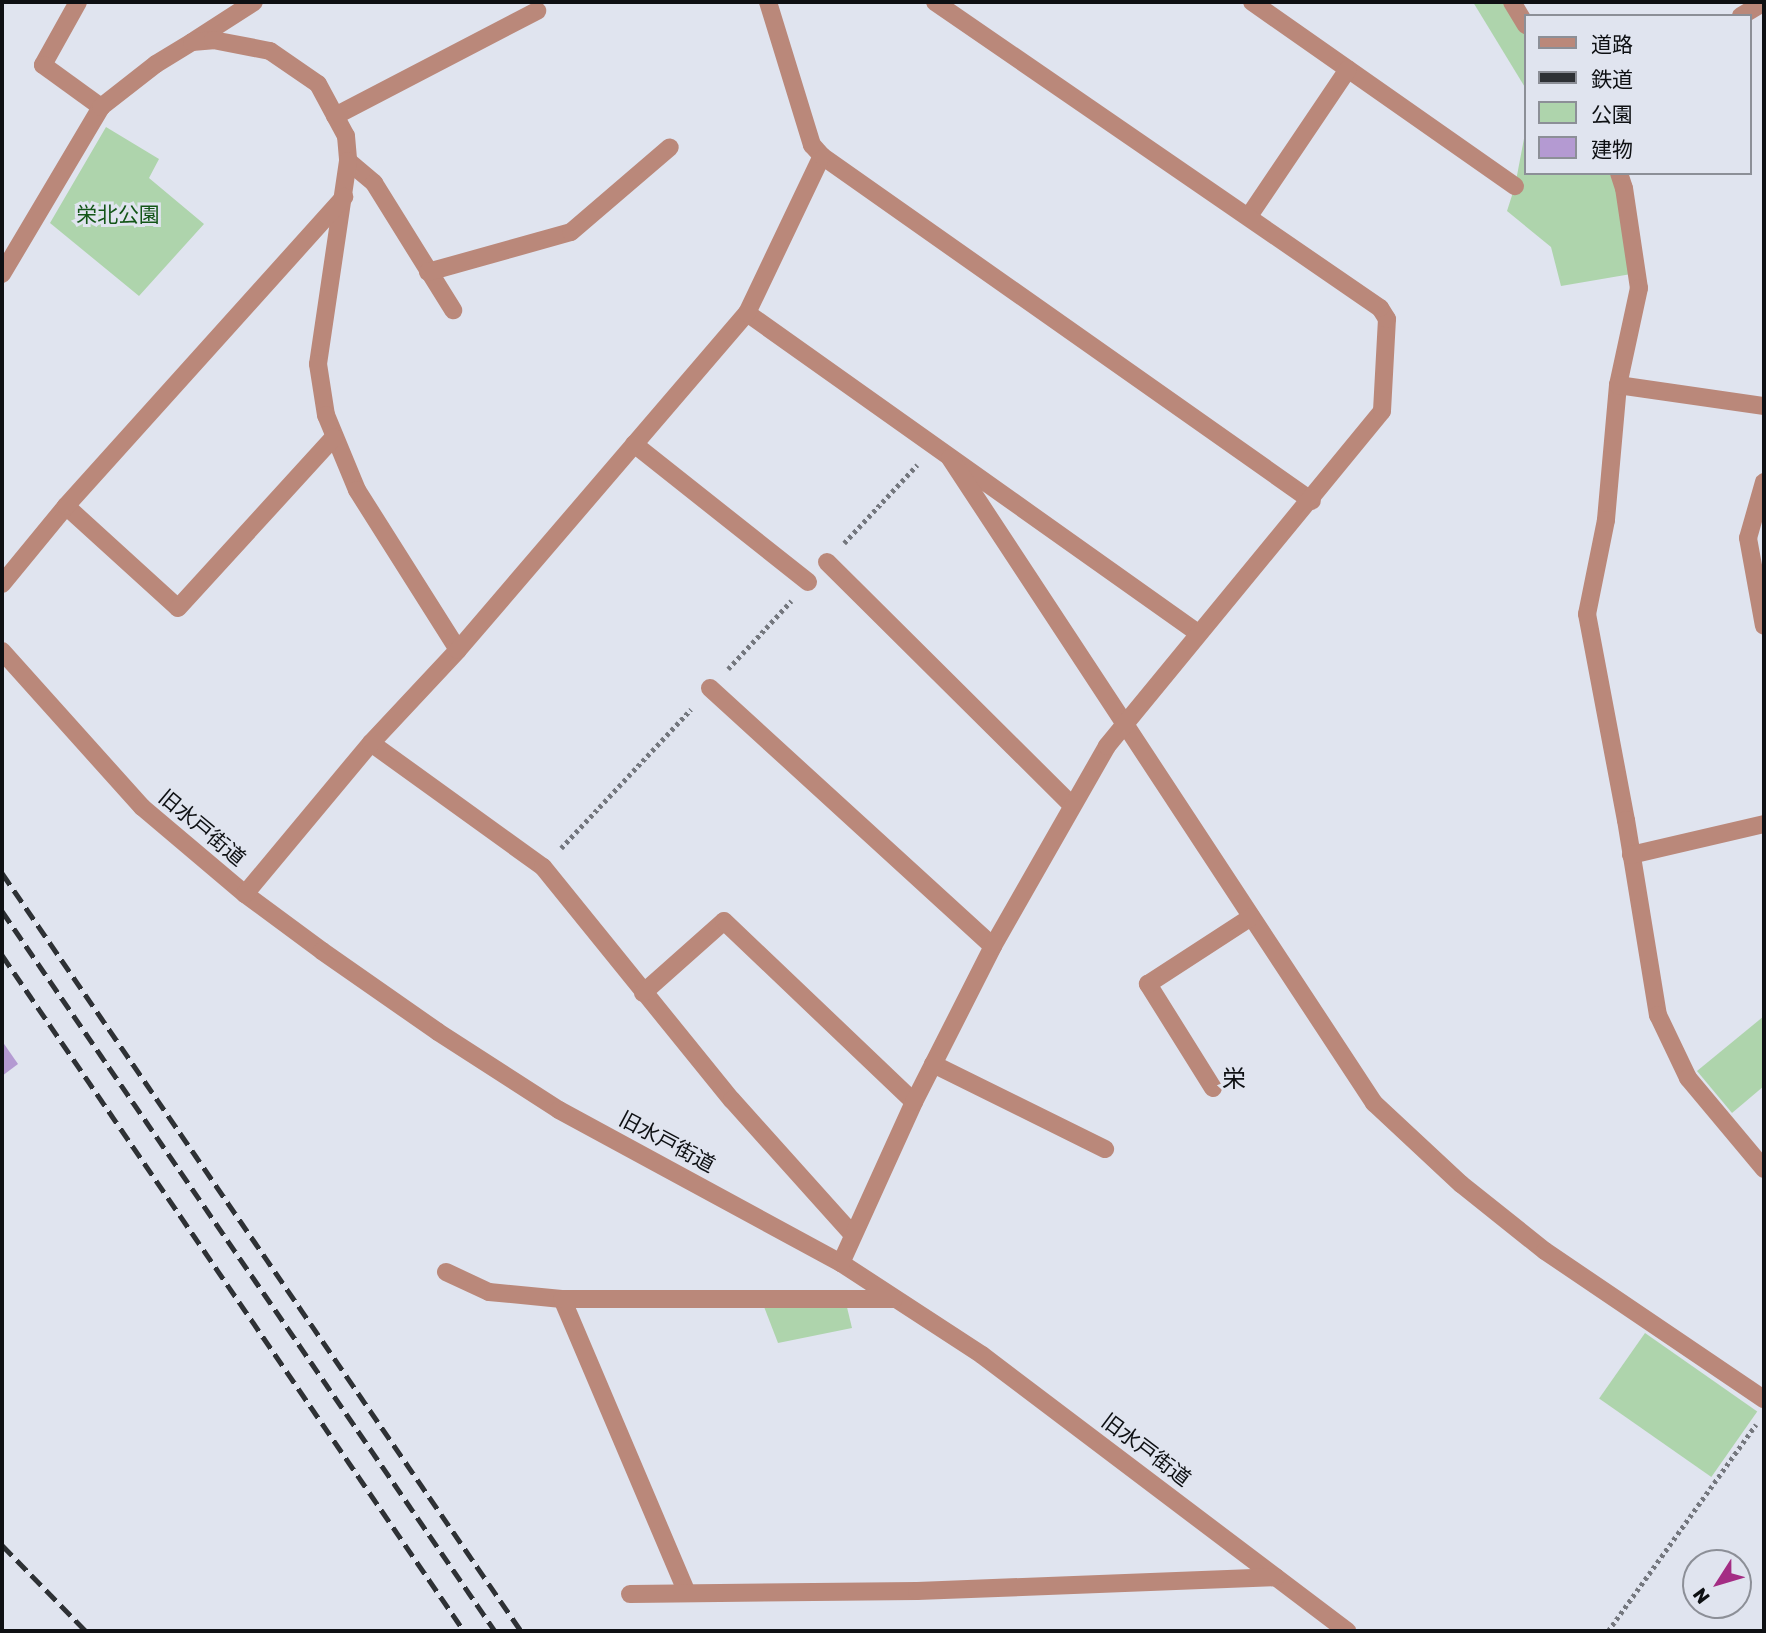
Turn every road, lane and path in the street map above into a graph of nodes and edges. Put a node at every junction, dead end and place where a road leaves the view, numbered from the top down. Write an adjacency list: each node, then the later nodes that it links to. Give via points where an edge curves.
1 (78, 2): 13 (street, via 43,65)
2 (254, 2): 11 (street)
3 (768, 2): 16 (street, via 812,145)
4 (935, 2): 21 (street)
5 (1252, 2): 12 (street)
6 (1512, 2): 10 (street)
7 (1764, 2): 9 (street)
8 (537, 11): 14 (street)
9 (1744, 14)
10 (1524, 21)
11 (192, 42): 13 (street); 14 (street, via 213,40 270,51 318,84)
12 (1348, 69): 19 (street); 21 (street)
13 (101, 107): 23 (street)
14 (335, 116): 17 (street, via 346,136)
15 (670, 147): 22 (street, via 571,232)
16 (822, 156): 25 (street); 32 (street)
17 (348, 161): 20 (street); 22 (street, via 374,183)
18 (1620, 175): 26 (street, via 1639,288)
19 (1516, 186)
20 (344, 197): 28 (street, via 318,364); 33 (street)
21 (1249, 216): 32 (street, via 1380,308 1387,319 1382,411)
22 (428, 272): 24 (street)
23 (2, 274)
24 (453, 310)
25 (747, 313): 29 (street); 30 (street)
26 (1618, 386): 27 (street); 46 (street, via 1606,520 1587,614)
27 (1764, 406)
28 (334, 437): 33 (street, via 178,608); 39 (street, via 357,490)
29 (634, 444): 35 (street); 39 (street)
30 (950, 458): 38 (street); 42 (street)
31 (1764, 482): 37 (street, via 1748,538)
32 (1312, 500): 38 (street)
33 (66, 506): 36 (street)
34 (827, 562): 44 (street)
35 (808, 582)
36 (2, 584)
37 (1764, 626)
38 (1198, 633): 42 (street)
39 (458, 650): 43 (street)
40 (2, 651): 47 (street, 旧水戸街道, via 142,807)
41 (710, 688): 49 (street)
42 (1128, 723): 44 (street, via 1107,746); 48 (street)
43 (371, 743): 47 (street); 50 (street, via 543,867)
44 (1072, 805): 49 (street)
45 (1764, 824): 46 (street)
46 (1631, 855): 55 (street, via 1658,1015 1688,1079)
47 (245, 894): 57 (street, 旧水戸街道, via 438,1032 559,1110)
48 (1251, 917): 52 (street, via 1148,984); 61 (street, via 1374,1103 1461,1184 1545,1251)
49 (993, 946): 51 (street)
50 (643, 992): 53 (street, via 724,921); 56 (street)
51 (933, 1064): 53 (street); 54 (street)
52 (1213, 1088)
53 (914, 1102): 56 (street)
54 (1105, 1149)
55 (1764, 1169)
56 (853, 1235): 57 (street)
57 (841, 1263): 60 (street, 旧水戸街道)
58 (446, 1272): 59 (street, via 489,1292)
59 (562, 1299): 60 (street); 64 (street)
60 (894, 1299): 63 (street, 旧水戸街道, via 982,1355)
61 (1764, 1399)
62 (1756, 1423): 67 (path)
63 (1276, 1577): 64 (street, via 917,1591); 66 (street, 旧水戸街道)
64 (687, 1593): 65 (street)
65 (630, 1594)
66 (1347, 1631)
67 (1608, 1631)

